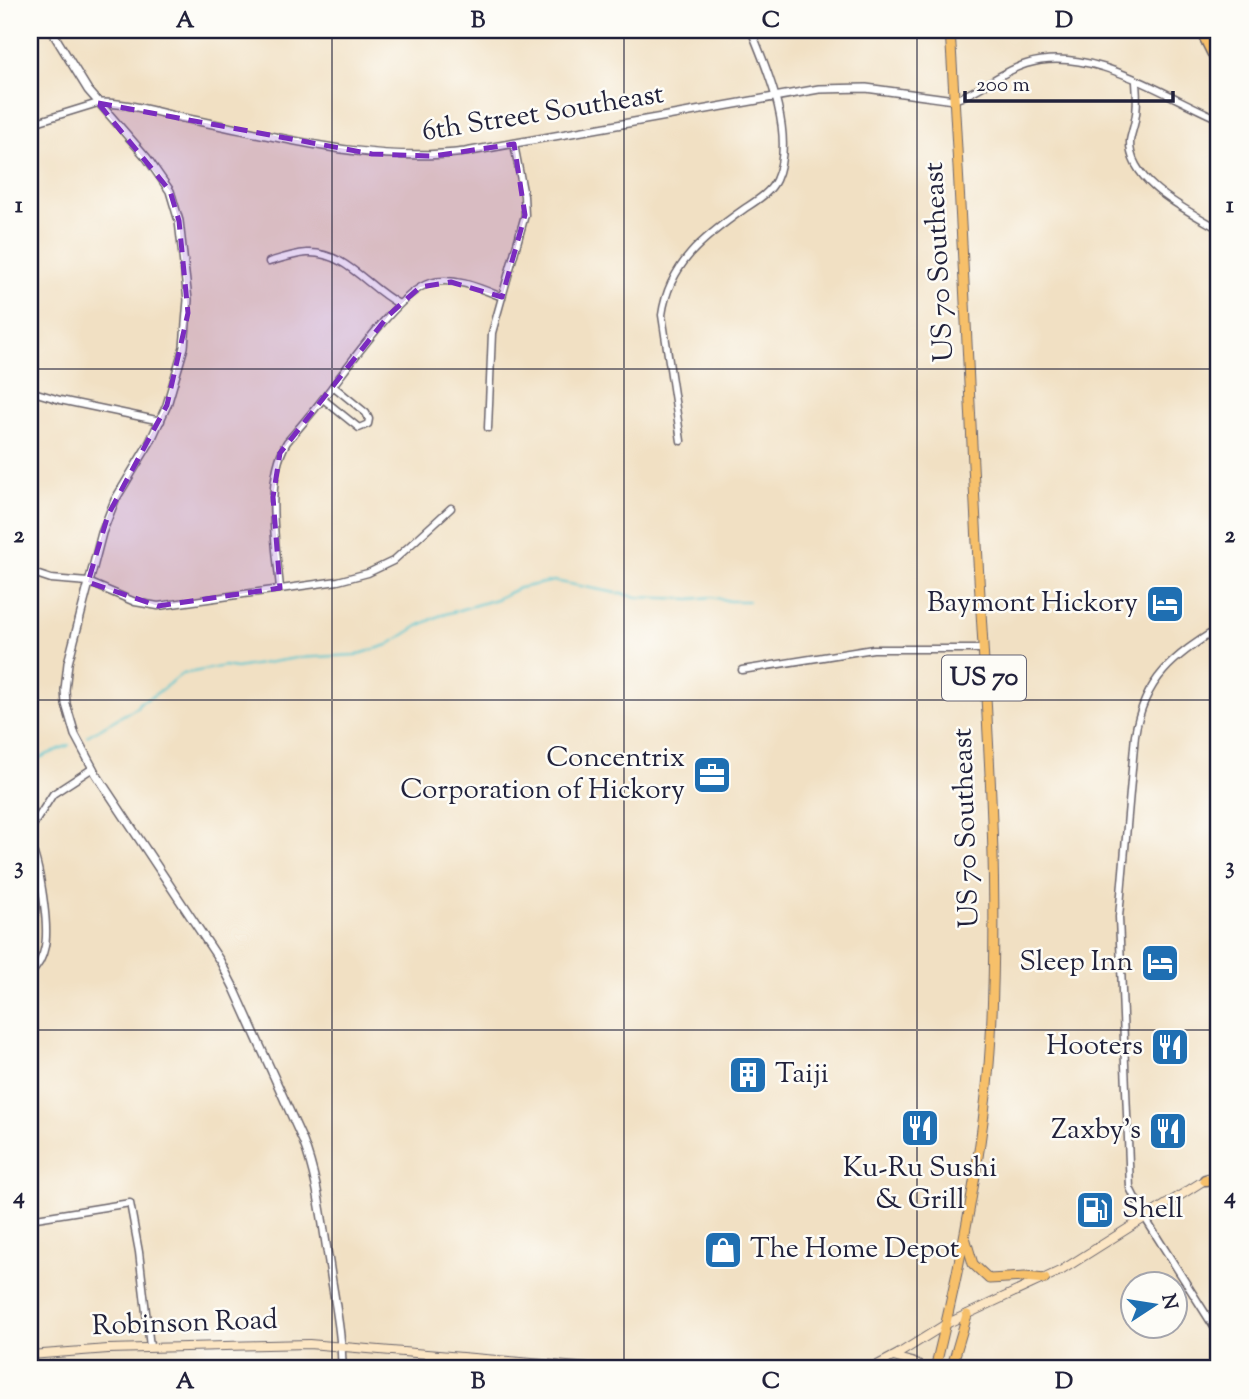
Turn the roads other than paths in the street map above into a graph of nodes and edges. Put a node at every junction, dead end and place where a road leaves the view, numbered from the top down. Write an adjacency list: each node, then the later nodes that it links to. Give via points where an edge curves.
1 (51, 30): 9 (street)
2 (751, 30): 7 (street)
3 (950, 30): 8 (main road, US 70 Southeast / US 70)
4 (1202, 30): 5 (highway)
5 (1219, 66)
6 (1136, 82): 8 (street, via 1086,62 1045,60 1016,67); 10 (street); 13 (street, via 1137,110 1130,142 1136,163 1162,193)
7 (775, 96): 8 (street, 6th Street Southeast, via 852,87); 12 (street, 6th Street Southeast); 22 (street, via 783,147 775,181 765,194 700,243 665,295 662,316)
8 (954, 100): 28 (main road, US 70 Southeast / US 70)
9 (98, 103): 11 (street); 12 (street, 6th Street Southeast, via 372,155 433,156); 20 (street, via 156,169 170,191 178,221 188,300 186,329 180,365)
10 (1219, 119)
11 (30, 124)
12 (514, 144): 15 (street, via 525,215)
13 (1219, 229)
14 (269, 262): 16 (street, via 305,253 326,254)
15 (502, 297): 16 (street, via 470,285 440,281 419,287); 21 (street, via 492,333)
16 (399, 304): 17 (street)
17 (332, 386): 19 (street); 19 (street, via 366,413 368,424 359,428)
18 (30, 391): 20 (street)
19 (323, 399): 26 (street, via 287,442 276,466 273,497)
20 (161, 421): 25 (street, via 111,508)
21 (488, 428)
22 (681, 441)
23 (451, 508): 26 (street, via 393,561 376,570 338,581)
24 (30, 572): 25 (street)
25 (89, 582): 26 (street, via 135,602 158,606); 30 (street, via 65,690 75,735)
26 (280, 588)
27 (1219, 628): 37 (street, via 1164,669 1143,702 1135,734 1119,939 1129,1181)
28 (983, 649): 29 (street, via 864,650); 39 (main road, US 70 Southeast / US 70, via 993,860 993,993 984,1100)
29 (743, 670)
30 (93, 768): 31 (street, via 53,794); 45 (street, via 220,961 303,1141 317,1190)
31 (30, 830)
32 (30, 844): 33 (street, via 46,930 43,955)
33 (30, 974)
34 (1219, 1171): 36 (main road)
35 (1219, 1179): 36 (highway)
36 (1205, 1180): 37 (main road)
37 (1145, 1218): 40 (main road); 43 (street)
38 (30, 1219): 44 (street, via 130,1203)
39 (964, 1230): 40 (main road, via 973,1264 989,1279); 42 (main road, US 70 Southeast / US 70)
40 (1045, 1279): 41 (main road)
41 (967, 1315): 42 (main road); 53 (main road, via 952,1366)
42 (946, 1324): 47 (main road); 52 (main road, US 70 Southeast / US 70)
43 (1219, 1335)
44 (150, 1347): 45 (main road, Robinson Road, via 309,1344); 46 (main road, Robinson Road)
45 (342, 1348): 48 (street); 49 (main road, Robinson Road)
46 (30, 1355)
47 (893, 1357): 50 (main road); 51 (main road)
48 (342, 1369)
49 (602, 1369)
50 (870, 1369)
51 (926, 1369)
52 (935, 1369)
53 (947, 1369)

